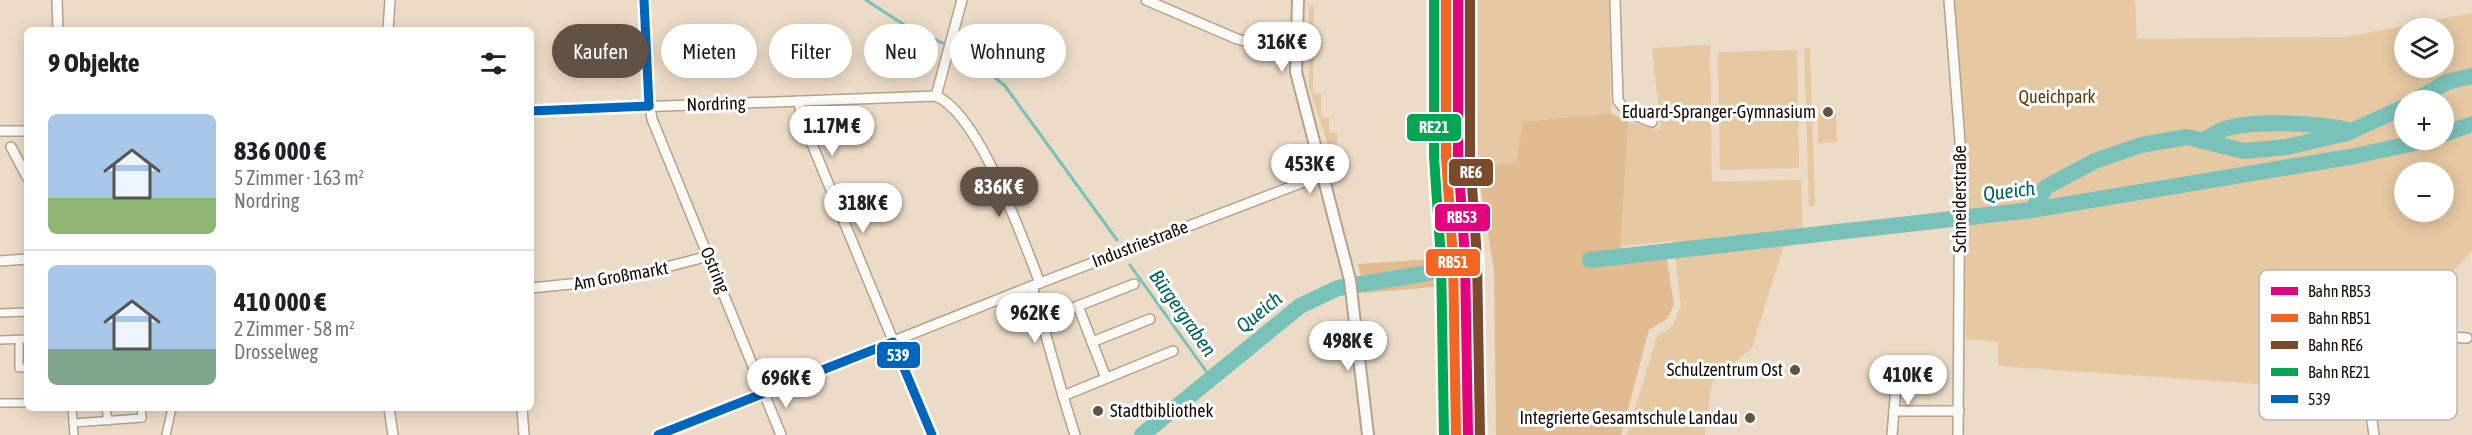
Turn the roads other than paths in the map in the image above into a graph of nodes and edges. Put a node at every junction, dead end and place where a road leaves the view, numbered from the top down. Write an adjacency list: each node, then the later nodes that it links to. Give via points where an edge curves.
1 (57, 0): 9 (street)
2 (390, 0): 10 (street)
3 (644, 0): 14 (street, Ostring)
4 (962, 0): 12 (street)
5 (1146, 0): 11 (street, via 1237,39)
6 (1298, 0): 11 (street)
7 (1615, 0): 16 (street, via 1618,101 1628,113)
8 (1949, 0): 55 (street, Schneiderstraße, via 1960,123)
9 (58, 27)
10 (388, 27)
11 (1296, 55): 21 (street, via 1302,101)
12 (936, 96): 13 (street, Nordring); 25 (street, via 950,105 987,156)
13 (799, 101): 14 (street, Nordring); 38 (street, via 801,117)
14 (649, 106): 15 (street, Nordring); 22 (street, Ostring)
15 (534, 111)
16 (1652, 122)
17 (0, 131): 18 (street)
18 (24, 131)
19 (11, 147): 20 (street)
20 (24, 171)
21 (1322, 175): 25 (street, Industriestraße); 67 (street, via 1353,298)
22 (709, 256): 27 (street, Am Großmarkt, via 627,278); 44 (street, Ostring)
23 (24, 259): 24 (street)
24 (0, 261)
25 (1036, 284): 32 (street); 38 (street, Industriestraße)
26 (1134, 284): 28 (street)
27 (534, 288)
28 (1078, 306): 32 (street); 39 (street)
29 (24, 312): 30 (street)
30 (2, 313)
31 (1150, 319): 39 (street)
32 (1042, 320): 45 (street)
33 (2457, 338): 34 (street)
34 (2467, 338)
35 (24, 339): 37 (street)
36 (2, 340): 37 (street)
37 (19, 340): 41 (street, via 19,368)
38 (893, 342): 44 (street, Industriestraße); 65 (street)
39 (1092, 342): 43 (street)
40 (1173, 351): 43 (street)
41 (24, 368)
42 (1897, 374): 54 (street)
43 (1106, 378): 45 (street)
44 (765, 393): 63 (street, Industriestraße); 64 (street, Ostring)
45 (1062, 396): 66 (street)
46 (0, 403): 47 (street)
47 (24, 403)
48 (72, 411): 58 (street)
49 (106, 411): 57 (street)
50 (141, 411): 57 (street, via 142,418)
51 (171, 411): 60 (street)
52 (389, 411): 61 (street)
53 (522, 411): 62 (street)
54 (1894, 411): 55 (street); 68 (street)
55 (1959, 411): 69 (street, Schneiderstraße)
56 (2372, 420): 70 (street)
57 (108, 421): 58 (street)
58 (74, 423): 59 (street)
59 (74, 435)
60 (166, 435)
61 (393, 435)
62 (524, 435)
63 (658, 435)
64 (781, 435)
65 (932, 435)
66 (1076, 435)
67 (1368, 435)
68 (1892, 435)
69 (1958, 435)
70 (2374, 435)

